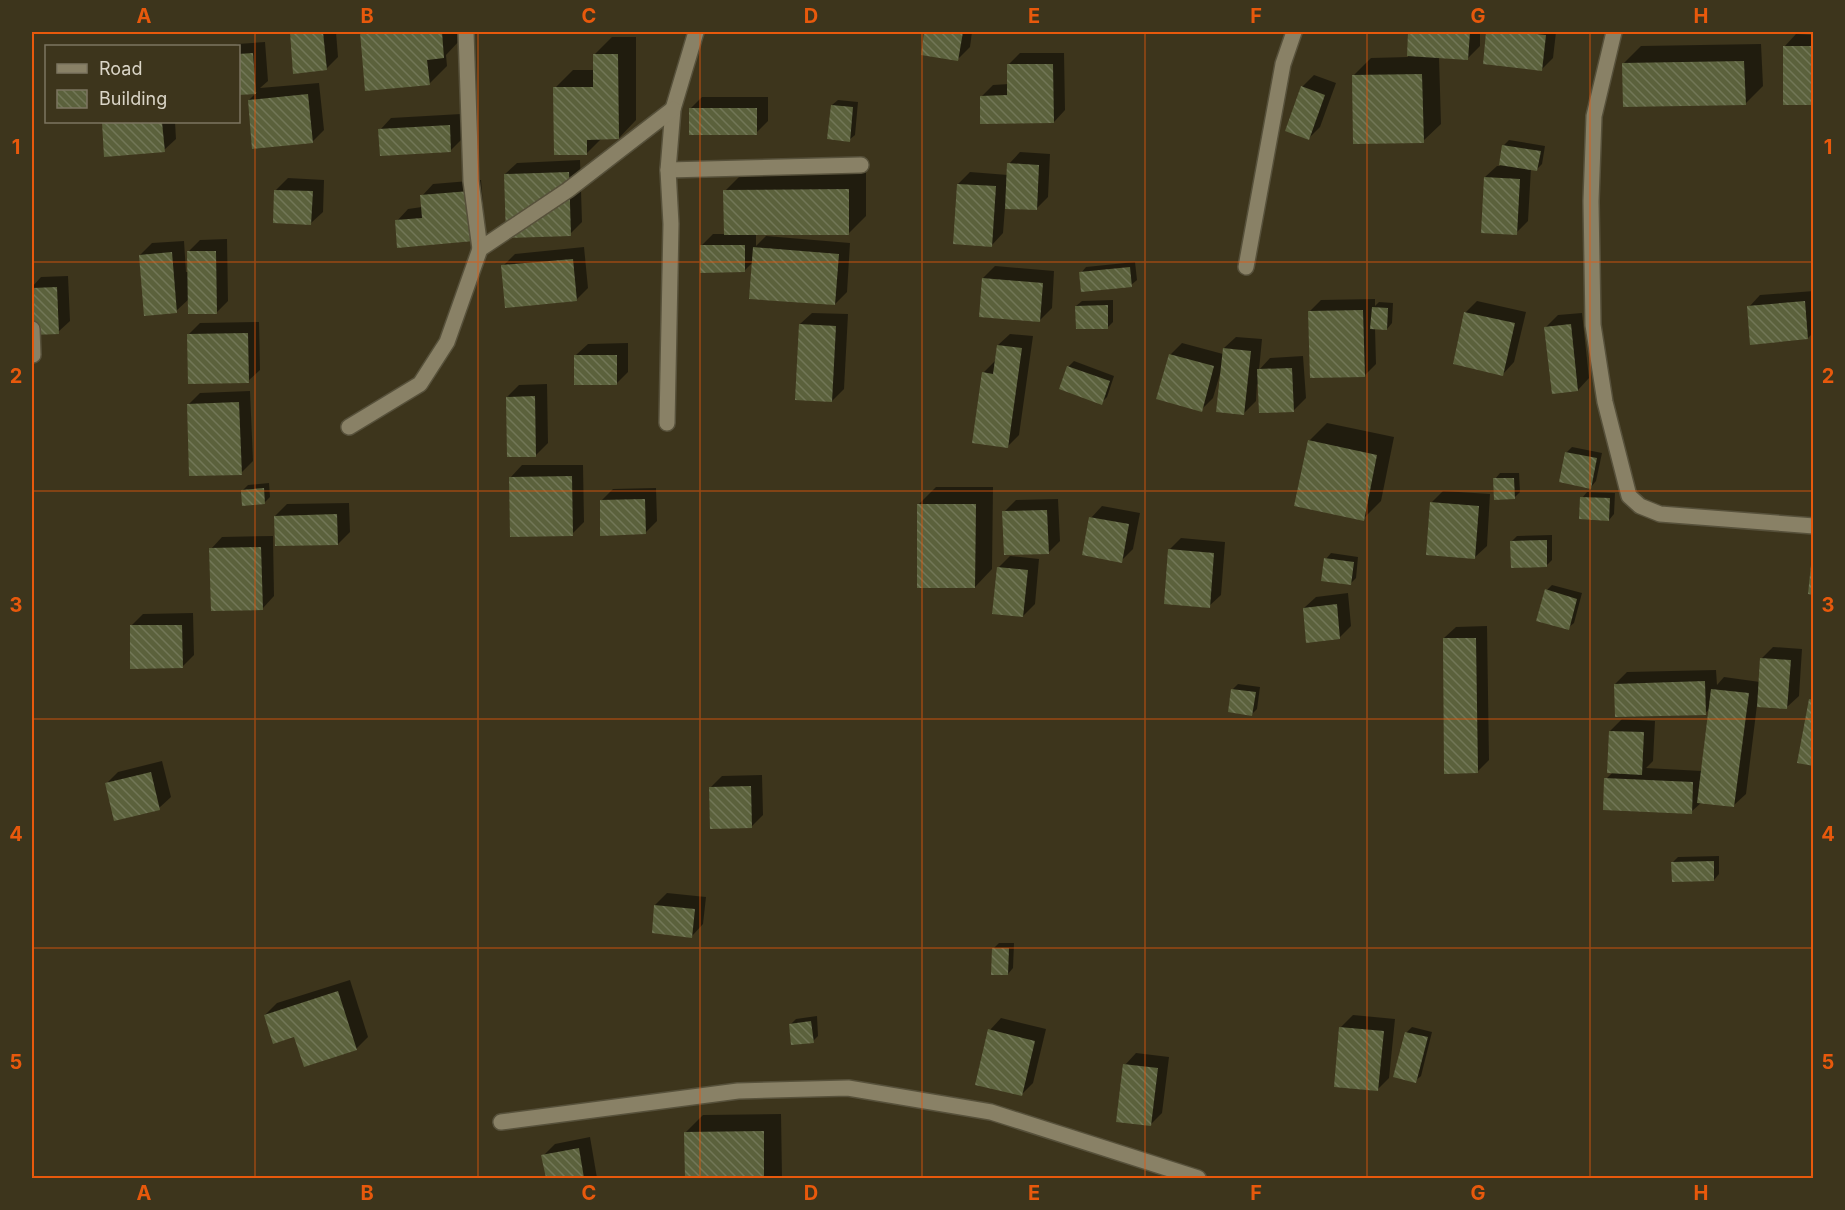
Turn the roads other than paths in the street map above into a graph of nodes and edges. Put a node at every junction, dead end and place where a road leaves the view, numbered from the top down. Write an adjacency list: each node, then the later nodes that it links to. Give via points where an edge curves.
1 (466, 32): 8 (street, via 471,181)
2 (696, 32): 5 (street)
3 (1293, 32): 9 (street, via 1283,64)
4 (1614, 32): 14 (street, via 1594,116 1593,325 1605,402 1629,496 1640,506 1660,514)
5 (673, 109): 7 (street); 8 (street, via 568,190)
6 (861, 165): 7 (street)
7 (668, 170): 12 (street, via 671,224)
8 (480, 249): 13 (street, via 447,342 420,384)
9 (1246, 267)
10 (32, 329): 11 (street)
11 (33, 355)
12 (667, 423)
13 (349, 427)
14 (1814, 526)
15 (501, 1122): 16 (street, via 738,1091 848,1088 991,1112)
16 (1198, 1179)

